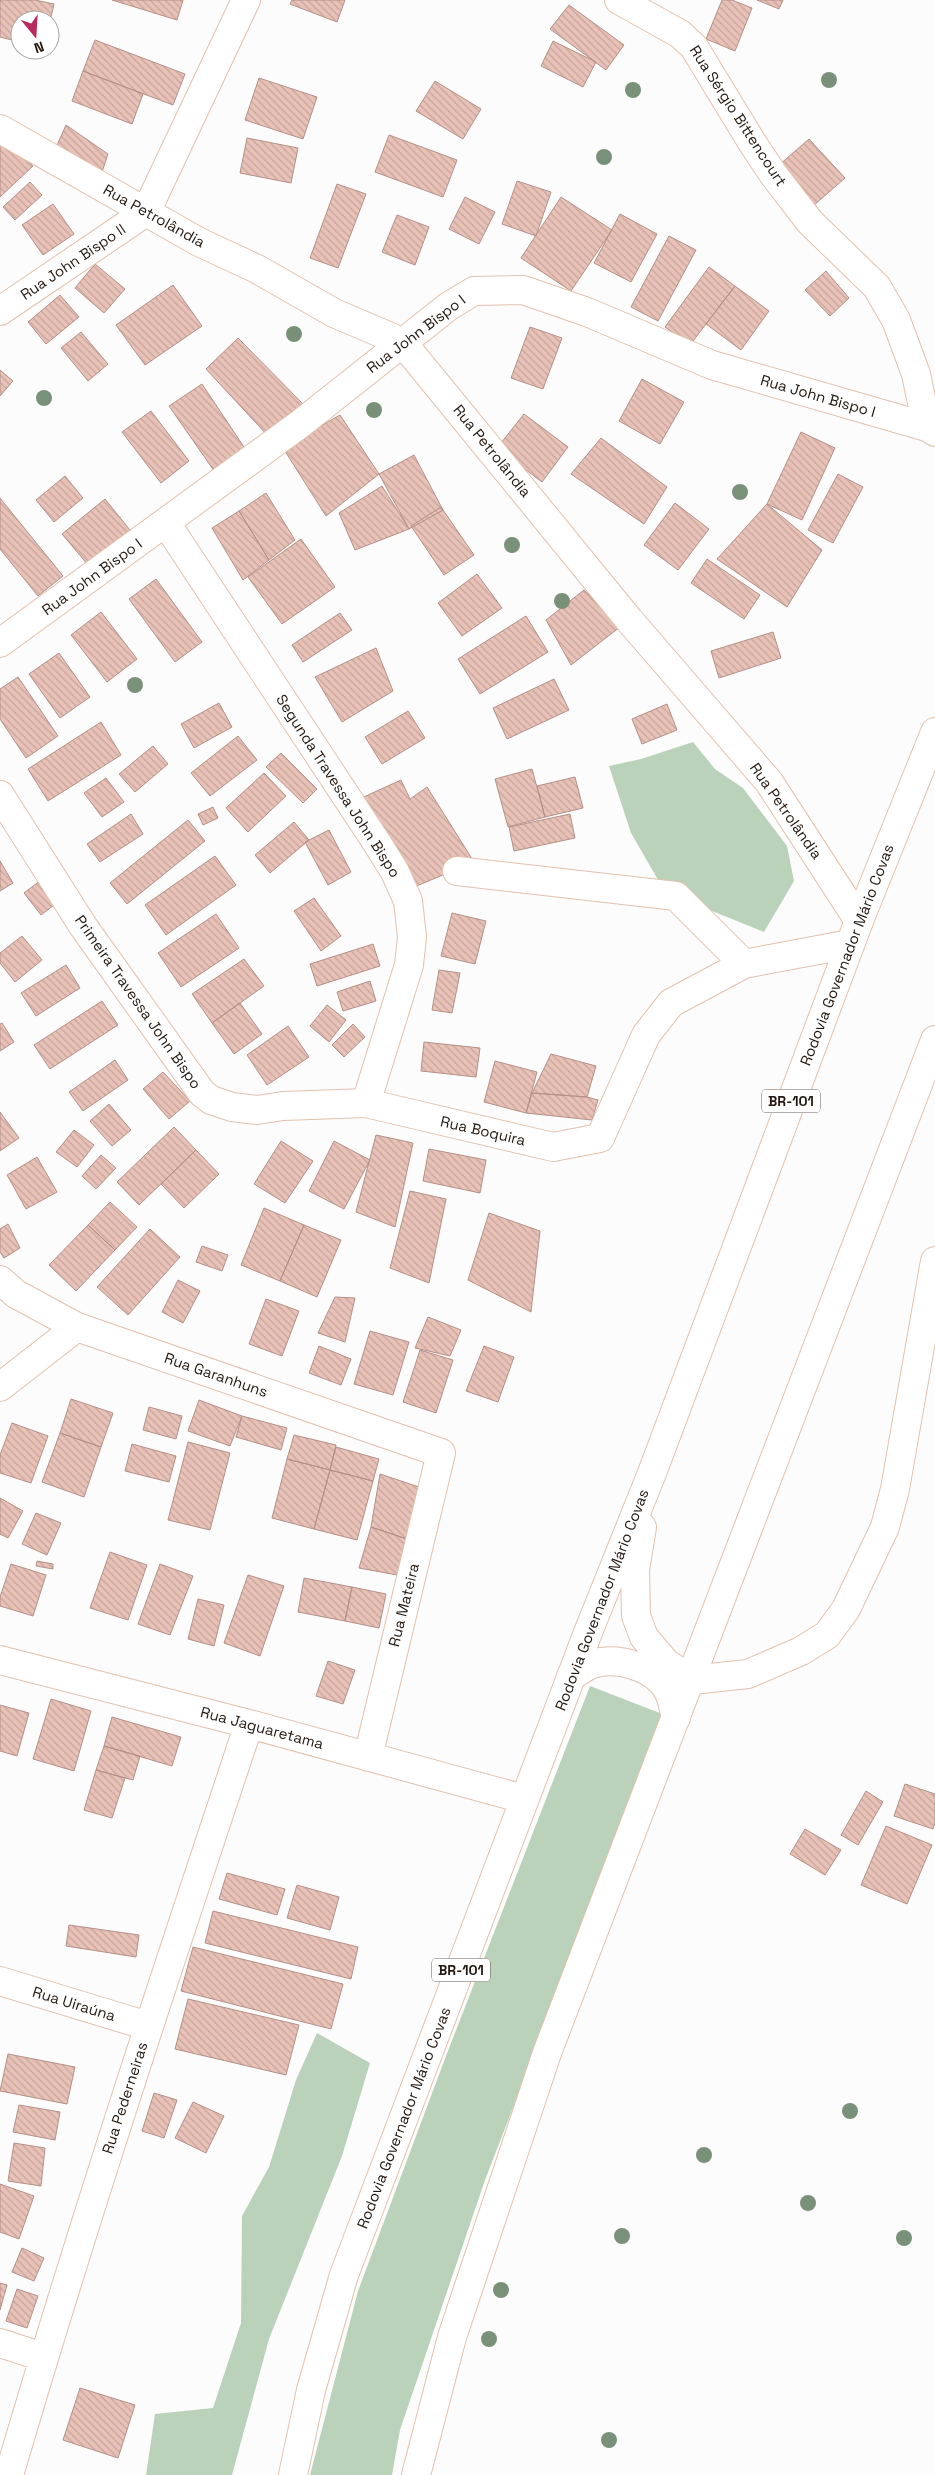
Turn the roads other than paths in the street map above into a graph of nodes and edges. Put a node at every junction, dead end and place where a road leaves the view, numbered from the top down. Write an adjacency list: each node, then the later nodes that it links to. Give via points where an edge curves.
1 (246, 0): 4 (main road)
2 (619, 0): 7 (main road, Rua Sérgio Bittencourt, via 680,34 694,46 773,174 810,222 877,287 896,320 916,374)
3 (0, 129): 4 (main road, Rua Petrolândia)
4 (146, 212): 5 (main road, Rua John Bispo II); 6 (main road, Rua Petrolândia, via 334,313)
5 (0, 311)
6 (402, 342): 7 (main road, Rua John Bispo I, via 474,291 523,290 587,312 712,365); 8 (main road, Rua John Bispo I, via 300,424); 13 (main road, Rua Petrolândia, via 630,621 769,782)
7 (931, 429)
8 (166, 523): 9 (main road, Rua John Bispo I); 16 (main road, Segunda Travessa John Bispo, via 396,872 408,901 412,937 409,965)
9 (0, 643)
10 (935, 732): 13 (main road, Rodovia Governador Mário Covas / BR-101)
11 (0, 795): 16 (main road, Primeira Travessa John Bispo, via 83,926 202,1093 211,1100 232,1107 257,1110)
12 (457, 872): 14 (main road, via 676,896)
13 (855, 933): 14 (main road); 22 (main road, Rodovia Governador Mário Covas / BR-101)
14 (744, 964): 16 (main road, Rua Boquira, via 671,1003 646,1035 600,1138 554,1147)
15 (935, 1040): 25 (main road, via 828,1314)
16 (366, 1103)
17 (935, 1261): 25 (main road, via 895,1489 885,1527 846,1610 827,1635 801,1651 748,1674)
18 (0, 1280): 19 (main road, Rua Garanhuns, via 16,1294)
19 (77, 1327): 20 (main road); 21 (main road, Rua Garanhuns)
20 (0, 1386)
21 (441, 1453): 28 (main road, Rua Mateira)
22 (652, 1473): 24 (main road, Rodovia Governador Mário Covas / BR-101); 25 (main road, via 635,1570 636,1616 644,1637 666,1663)
23 (0, 1660): 27 (main road, Rua Jaguaretama)
24 (572, 1676): 26 (main road, via 592,1664 618,1661 637,1666 658,1679 670,1694); 29 (main road, Rodovia Governador Mário Covas / BR-101)
25 (692, 1680): 26 (main road)
26 (676, 1718): 36 (main road, via 547,2053 452,2337)
27 (249, 1724): 28 (main road, Rua Jaguaretama); 31 (main road, Rua Pederneiras)
28 (368, 1757): 29 (main road, Rua Jaguaretama)
29 (524, 1799): 35 (main road, Rodovia Governador Mário Covas / BR-101, via 344,2275 310,2390)
30 (0, 1981): 31 (main road, Rua Uiraúna)
31 (148, 2026): 33 (main road, Rua Pederneiras)
32 (0, 2343): 33 (main road)
33 (43, 2357): 34 (main road, Rua Pederneiras)
34 (9, 2475)
35 (293, 2475)
36 (416, 2475)

